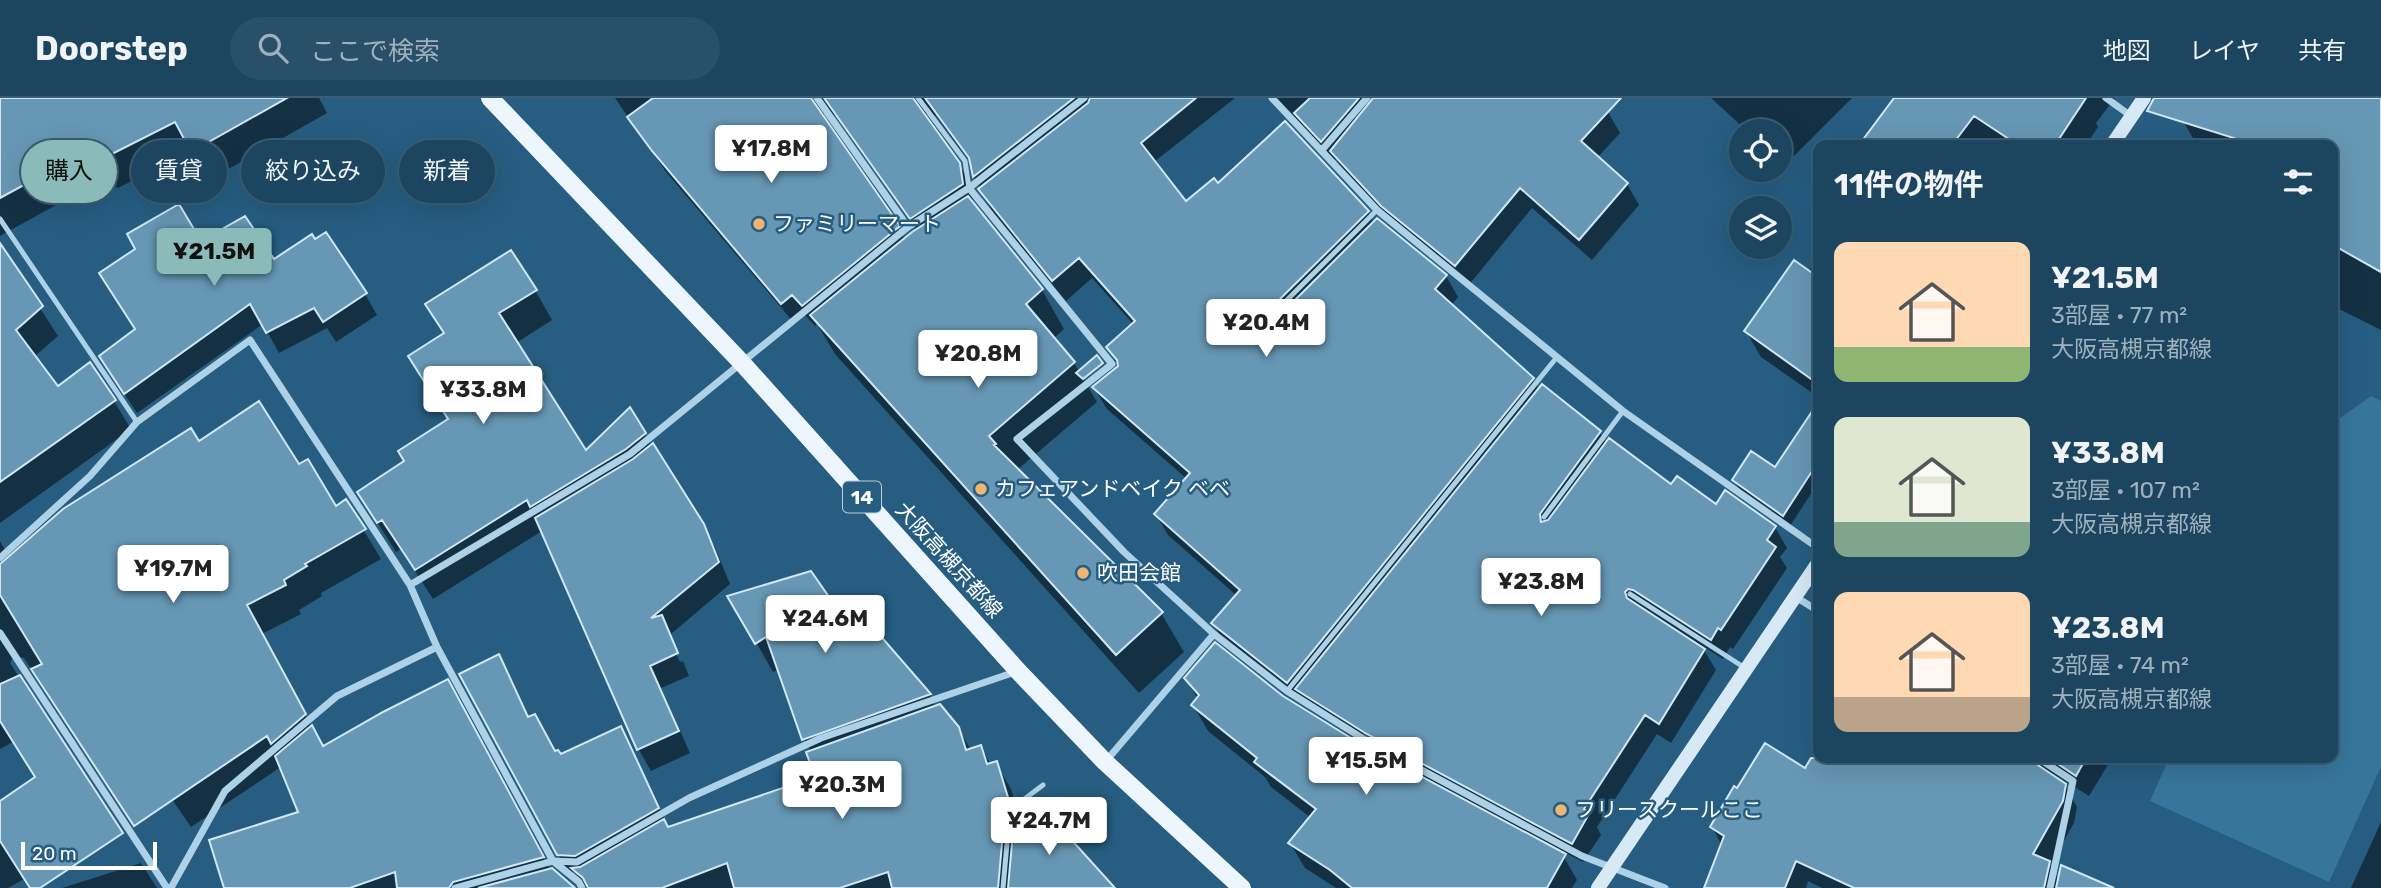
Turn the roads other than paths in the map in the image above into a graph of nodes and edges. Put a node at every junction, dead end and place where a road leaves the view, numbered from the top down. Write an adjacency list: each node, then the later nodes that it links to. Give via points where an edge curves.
1 (490, 98): 18 (main road, 大阪高槻京都線 / 14)
2 (817, 98): 15 (street)
3 (918, 98): 12 (lane, via 965,161)
4 (1084, 98): 12 (street)
5 (1272, 98): 11 (street)
6 (1367, 98): 11 (street)
7 (2106, 98): 9 (street)
8 (2144, 98): 9 (street)
9 (2132, 117): 10 (street)
10 (2116, 140)
11 (1322, 150): 13 (street)
12 (969, 188): 15 (street); 30 (street, via 1112,365 1017,439 1124,552)
13 (1377, 210): 16 (lane); 17 (street)
14 (0, 219): 20 (lane)
15 (908, 227): 18 (street)
16 (1280, 307)
17 (1557, 357): 19 (street); 34 (lane)
18 (742, 362): 25 (street, via 631,454); 33 (main road, 大阪高槻京都線 / 14)
19 (1623, 411): 21 (lane); 22 (street)
20 (137, 422): 23 (street, via 90,476); 25 (street, via 250,340)
21 (1544, 517)
22 (1813, 544)
23 (0, 558)
24 (1813, 571): 27 (street)
25 (410, 584): 31 (street)
26 (1630, 594): 32 (lane)
27 (1796, 597): 28 (street); 32 (street)
28 (1813, 608)
29 (0, 633): 40 (street)
30 (1214, 634): 34 (street); 35 (street)
31 (437, 647): 38 (street); 40 (street, via 337,696 225,791)
32 (1748, 670): 39 (street)
33 (1018, 671): 35 (main road, 大阪高槻京都線 / 14); 38 (street, via 821,738 689,798 577,862)
34 (1287, 691): 39 (street, via 1362,738 1582,856)
35 (1105, 762): 44 (main road, 大阪高槻京都線 / 14)
36 (2046, 763): 47 (street, via 2073,781)
37 (1043, 785): 43 (lane, via 1010,810)
38 (553, 861): 41 (street); 42 (street)
39 (1613, 867): 45 (street); 46 (street)
40 (169, 888)
41 (455, 888)
42 (582, 888)
43 (1003, 888)
44 (1242, 888)
45 (1598, 888)
46 (1665, 888)
47 (2050, 888)

